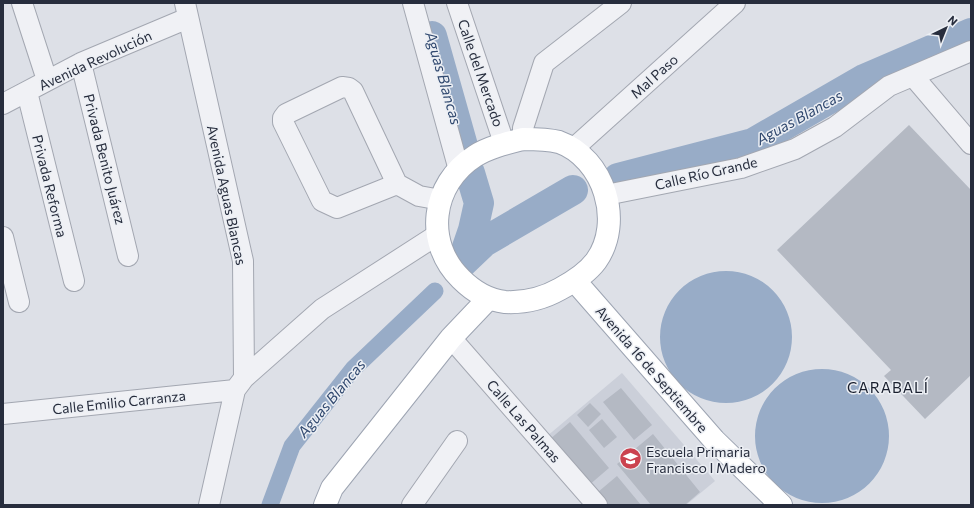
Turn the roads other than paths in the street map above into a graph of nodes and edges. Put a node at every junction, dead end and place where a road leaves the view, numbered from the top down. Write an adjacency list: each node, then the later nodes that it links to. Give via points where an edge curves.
1 (22, 3): 10 (street)
2 (413, 3): 16 (street)
3 (457, 3): 13 (street, Calle del Mercado)
4 (621, 3): 13 (street, via 544,63 524,128)
5 (735, 3): 15 (street, Mal Paso)
6 (187, 11): 8 (street, Avenida Revolución); 28 (street, Avenida Aguas Blancas, via 243,261)
7 (971, 51): 9 (street, Calle Río Grande)
8 (81, 63): 10 (street, Avenida Revolución); 22 (street, Privada Benito Juárez)
9 (913, 76): 14 (street); 18 (street, Calle Río Grande, via 889,86 835,127 795,149 740,168)
10 (47, 80): 11 (street, Avenida Revolución)
11 (27, 92): 12 (street, Avenida Revolución); 23 (street, Privada Reforma)
12 (3, 104)
13 (514, 141): 15 (main road, via 541,139 558,142); 16 (main road, via 474,156)
14 (971, 144)
15 (573, 149): 18 (main road, via 588,161 599,177)
16 (459, 170): 19 (main road, via 449,182)
17 (397, 184): 17 (street, via 353,91 349,88 342,87 286,114 283,118 322,201 337,208); 19 (street, via 420,196)
18 (606, 195): 24 (main road, via 609,218 605,240 596,261)
19 (441, 200): 20 (main road)
20 (437, 234): 25 (main road, via 440,248 448,264 474,291); 28 (street, via 322,310)
21 (3, 237): 26 (street)
22 (128, 256)
23 (74, 280)
24 (575, 281): 25 (main road, via 548,295 525,301 505,302); 35 (main road, Avenida 16 de Septiembre, via 714,440)
25 (489, 298): 27 (main road)
26 (19, 302)
27 (451, 338): 32 (main road, via 332,488); 34 (street, Calle Las Palmas)
28 (240, 384): 29 (street, Calle Emilio Carranza); 31 (street, Avenida Aguas Blancas)
29 (3, 414)
30 (457, 441): 33 (street)
31 (209, 505)
32 (325, 505)
33 (412, 505)
34 (597, 505)
35 (781, 505)

